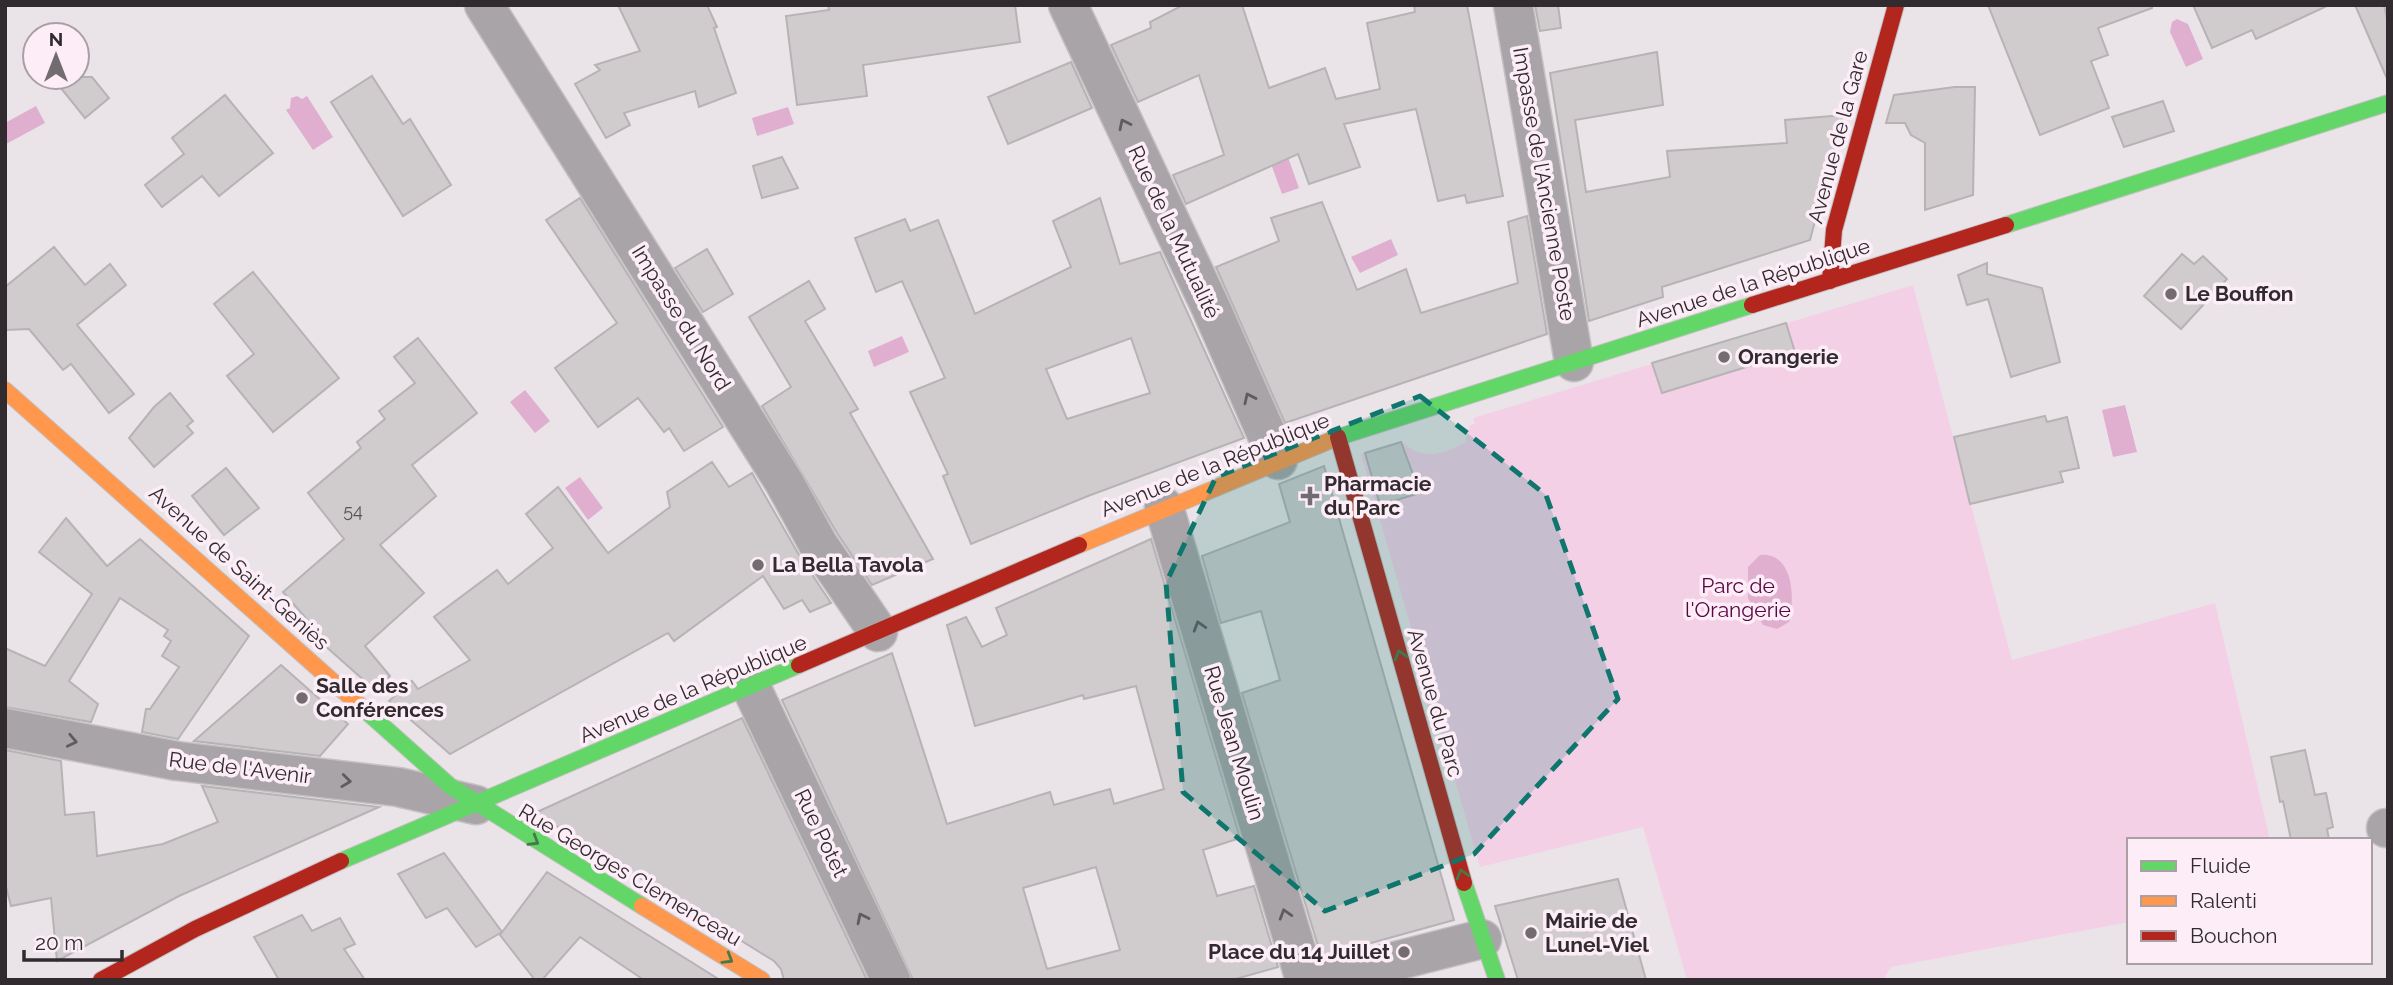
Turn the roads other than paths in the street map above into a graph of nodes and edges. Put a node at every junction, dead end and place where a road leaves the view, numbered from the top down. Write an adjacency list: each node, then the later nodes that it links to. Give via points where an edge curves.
1 (484, 5): 12 (street, Impasse du Nord, via 784,482 818,544)
2 (1068, 5): 10 (street, Rue de la Mutualité, one-way to 2)
3 (1513, 5): 7 (street, Impasse de l'Ancienne Poste)
4 (1896, 5): 6 (main road, Avenue de la Gare, via 1833,230)
5 (2388, 103): 6 (main road, Avenue de la République)
6 (1830, 281): 7 (main road, Avenue de la République)
7 (1574, 362): 9 (main road, Avenue de la République)
8 (5, 390): 15 (main road, Avenue de Saint-Geniès)
9 (1338, 437): 10 (main road, Avenue de la République); 16 (main road, Avenue du Parc, one-way to 9)
10 (1278, 460): 11 (main road, Avenue de la République)
11 (1164, 507): 12 (main road, Avenue de la République); 21 (street, Rue Jean Moulin, one-way to 11)
12 (878, 632): 13 (main road, Avenue de la République)
13 (751, 687): 15 (main road, Avenue de la République); 20 (street, Rue Potet, one-way to 13)
14 (5, 728): 15 (street, Rue de l'Avenir, one-way to 15, via 177,761 398,787)
15 (476, 805): 18 (main road, Avenue de la République, via 324,868); 19 (main road, Rue Georges Clemenceau, one-way to 19)
16 (1482, 939): 17 (street); 22 (main road, Avenue du Parc)
17 (1336, 978)
18 (101, 980)
19 (762, 980)
20 (891, 980)
21 (1305, 980)
22 (1497, 980)

